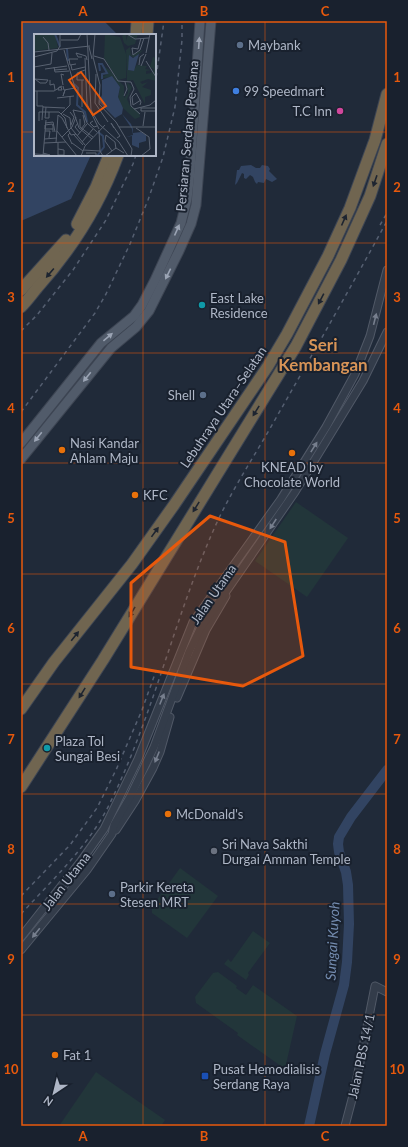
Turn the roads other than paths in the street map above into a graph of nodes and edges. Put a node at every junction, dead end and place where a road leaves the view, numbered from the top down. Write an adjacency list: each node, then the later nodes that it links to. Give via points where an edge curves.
1 (137, 21): 5 (highway)
2 (148, 21): 6 (highway)
3 (200, 21): 15 (main road, Persiaran Serdang Perdana, one-way to 3, via 101,343 134,316 155,280 181,223 190,172)
4 (211, 21): 16 (main road, Persiaran Serdang Perdana, one-way to 16, via 196,205 191,224 149,311 136,327 111,348)
5 (136, 34)
6 (147, 34)
7 (387, 94): 17 (highway, Lebuhraya Utara–Selatan, one-way to 7, via 54,662 132,564 268,366 328,256 350,208 375,140)
8 (387, 144): 18 (highway, Lebuhraya Utara–Selatan, one-way to 18, via 370,196 341,260 296,346 103,660)
9 (109, 156): 12 (highway, via 76,227 65,243)
10 (118, 156): 13 (highway, one-way to 13, via 93,212 53,270)
11 (387, 272): 19 (street, Jalan Utama, one-way to 11, via 104,829 138,759 193,622 281,499 326,427 355,374 368,342)
12 (21, 290)
13 (21, 306)
14 (387, 332): 20 (street, Jalan Utama, one-way to 20, via 362,381 295,492 200,629 154,747 112,834 87,870)
15 (21, 443)
16 (21, 459)
17 (23, 706)
18 (21, 787)
19 (21, 937)
20 (21, 950)
21 (387, 992): 22 (street, Jalan PBS 14/1, via 375,986)
22 (345, 1126)

